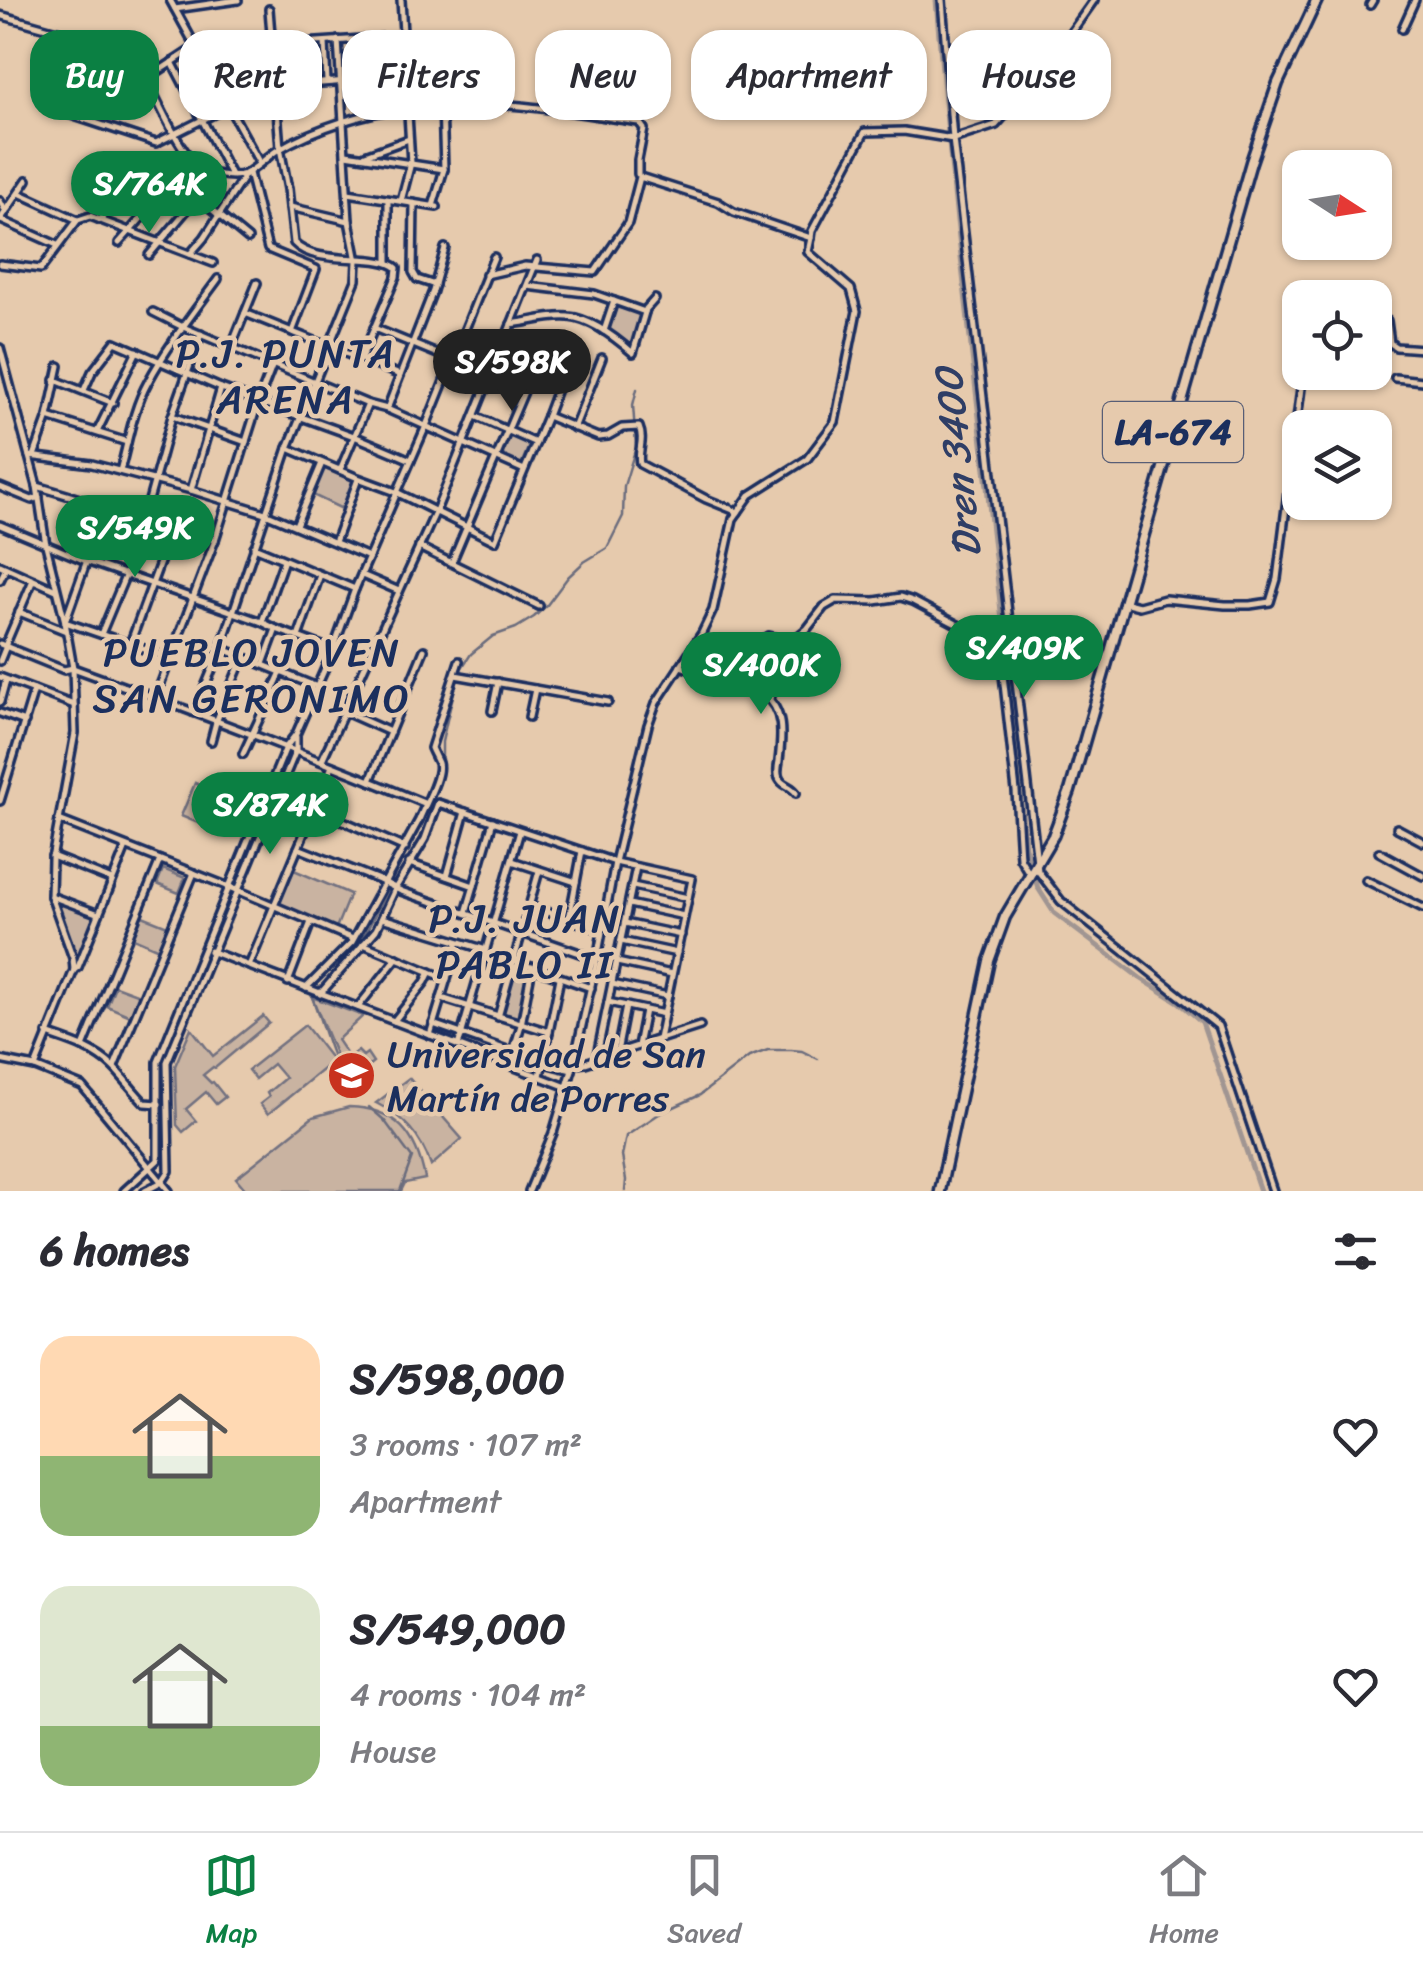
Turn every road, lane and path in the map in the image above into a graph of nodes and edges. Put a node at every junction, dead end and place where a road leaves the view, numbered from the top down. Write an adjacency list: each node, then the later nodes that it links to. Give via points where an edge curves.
1 (170, 0): 9 (street)
2 (238, 0): 9 (street)
3 (401, 0): 16 (street)
4 (942, 0): 39 (street)
5 (1094, 0): 39 (street, via 996,125)
6 (1317, 0): 186 (main road, LA-674, via 1251,162)
7 (1415, 0): 8 (street); 12 (street)
8 (1423, 6)
9 (175, 9): 14 (street)
10 (268, 10): 15 (street)
11 (0, 15): 13 (street)
12 (1402, 29)
13 (53, 30)
14 (187, 30)
15 (270, 30)
16 (403, 30)
17 (338, 40): 18 (street); 20 (street); 24 (street)
18 (342, 40)
19 (322, 42): 20 (street)
20 (325, 42): 26 (street)
21 (179, 57): 22 (street)
22 (172, 62): 23 (street); 35 (street)
23 (159, 70)
24 (340, 81): 26 (street); 36 (street)
25 (322, 82): 26 (street)
26 (327, 82)
27 (159, 104): 37 (street)
28 (515, 105): 48 (street, via 640,122)
29 (86, 120): 37 (street, via 155,143)
30 (235, 120): 43 (street)
31 (278, 120): 40 (street)
32 (348, 120): 36 (street)
33 (408, 120): 38 (street)
34 (443, 120): 45 (street)
35 (202, 121): 37 (street); 49 (street)
36 (344, 121): 40 (street); 41 (street)
37 (175, 135): 49 (street, via 198,167)
38 (410, 139): 42 (street); 44 (street)
39 (950, 139): 68 (street, via 866,132); 259 (street)
40 (280, 148): 43 (street); 60 (street)
41 (346, 154): 42 (street); 53 (street)
42 (361, 156): 44 (street)
43 (259, 162): 46 (street)
44 (410, 163): 45 (street); 57 (street)
45 (444, 169): 58 (street, via 435,206)
46 (248, 173): 49 (street); 62 (street); 96 (street, via 268,250 316,269)
47 (146, 174): 54 (street)
48 (638, 174)
49 (232, 175)
50 (27, 180): 52 (street)
51 (128, 190): 65 (street)
52 (19, 193): 61 (street); 64 (street)
53 (348, 193): 55 (street); 66 (street)
54 (197, 198): 62 (street); 70 (street)
55 (388, 199): 57 (street); 78 (street)
56 (0, 201): 61 (street)
57 (401, 201): 58 (street)
58 (414, 203): 85 (street, via 412,272)
59 (152, 206): 67 (street)
60 (290, 207): 66 (street); 77 (street, via 298,248)
61 (6, 212): 63 (street)
62 (218, 216): 69 (street); 74 (street)
63 (0, 220): 72 (street)
64 (78, 220): 65 (street); 72 (street)
65 (100, 220): 67 (street)
66 (349, 221): 77 (street)
67 (130, 231): 70 (street); 71 (street)
68 (811, 238): 80 (street, via 640,177 628,223 597,271); 159 (street, via 808,252 850,289 857,311 835,422 808,459 750,496)
69 (248, 239)
70 (159, 243): 74 (street); 75 (street)
71 (119, 244)
72 (58, 246): 81 (street, via 41,269)
73 (445, 248): 85 (street)
74 (190, 254): 79 (street)
75 (148, 255)
76 (494, 257): 82 (street)
77 (357, 261): 78 (street); 102 (street)
78 (388, 262): 94 (street, via 396,266 396,277)
79 (213, 263)
80 (536, 263): 82 (street); 86 (street)
81 (0, 264)
82 (486, 276): 109 (street)
83 (218, 279): 93 (street)
84 (257, 283): 91 (street)
85 (435, 284): 98 (street)
86 (527, 286): 88 (street); 92 (street)
87 (654, 298): 90 (street)
88 (614, 301): 90 (street); 95 (street)
89 (153, 312): 93 (street)
90 (645, 312): 95 (street, via 633,352)
91 (245, 313): 96 (street); 101 (street)
92 (512, 324): 95 (street, via 568,316); 128 (street)
93 (183, 327): 97 (street); 110 (street)
94 (374, 328): 98 (street); 108 (street)
95 (604, 331)
96 (292, 332): 102 (street)
97 (201, 334): 101 (street); 113 (street)
98 (413, 343): 109 (street); 114 (street)
99 (574, 344): 129 (street)
100 (1392, 344): 105 (street)
101 (232, 346): 111 (street)
102 (329, 346): 108 (street); 117 (street)
103 (0, 348): 142 (street)
104 (542, 349): 134 (street)
105 (1423, 349)
106 (138, 351): 110 (street); 120 (street, via 116,342); 123 (street)
107 (602, 358): 132 (street)
108 (361, 359): 114 (street)
109 (452, 360): 131 (street)
110 (160, 362): 113 (street); 137 (street)
111 (273, 364): 117 (street); 122 (street)
112 (59, 366): 116 (street)
113 (187, 373): 119 (street); 126 (street)
114 (400, 375): 125 (street)
115 (1395, 378): 118 (street)
116 (55, 380): 120 (street); 130 (street)
117 (315, 380): 124 (street); 127 (street)
118 (1423, 381)
119 (221, 388): 122 (street); 133 (street)
120 (84, 390): 123 (street)
121 (1302, 390): 186 (street, via 1270,602)
122 (259, 400): 127 (street); 138 (street)
123 (113, 402): 135 (street)
124 (368, 404): 125 (street); 136 (street)
125 (386, 410): 131 (street)
126 (172, 416): 133 (street); 150 (street)
127 (301, 416): 136 (street); 141 (street)
128 (474, 416): 134 (street); 139 (street)
129 (547, 416): 132 (street); 140 (street)
130 (48, 417): 135 (street); 142 (street)
131 (426, 426): 139 (street); 144 (street)
132 (574, 428): 159 (street, via 600,438 640,428 640,464)
133 (207, 429): 138 (street); 153 (street)
134 (507, 430): 140 (street); 143 (street)
135 (96, 432): 137 (street)
136 (354, 436): 144 (street); 146 (street)
137 (128, 442): 148 (street)
138 (246, 442): 156 (street)
139 (463, 444): 143 (street); 158 (street)
140 (536, 444): 147 (street)
141 (288, 448): 145 (street); 160 (street)
142 (31, 456): 148 (street); 151 (street)
143 (496, 457): 147 (street); 165 (street)
144 (411, 460): 154 (street)
145 (322, 464): 146 (street); 163 (street)
146 (340, 470): 149 (street)
147 (524, 470): 165 (street, via 496,540)
148 (120, 471): 150 (street)
149 (358, 478): 154 (street); 167 (street)
150 (153, 480): 153 (street); 161 (street)
151 (37, 486): 155 (street); 157 (street)
152 (0, 487): 155 (street)
153 (191, 490): 156 (street)
154 (396, 492): 158 (street); 171 (street)
155 (39, 497): 168 (street)
156 (227, 501): 160 (street); 166 (street)
157 (106, 507): 161 (street); 173 (street)
158 (436, 510): 165 (street); 170 (street)
159 (738, 512): 206 (street, via 713,610)
160 (265, 514): 163 (street); 169 (street)
161 (144, 519): 164 (street); 176 (street)
162 (0, 525): 168 (street)
163 (296, 525): 167 (street)
164 (173, 527): 166 (street); 181 (street)
165 (466, 527): 174 (street)
166 (215, 540): 185 (street)
167 (334, 542): 171 (street)
168 (46, 545): 173 (street); 183 (street)
169 (254, 547): 172 (street); 189 (street)
170 (419, 547): 174 (street); 184 (street)
171 (370, 558): 178 (street)
172 (284, 560): 177 (street); 191 (street)
173 (86, 561): 176 (street); 190 (street)
174 (452, 562): 187 (street)
175 (3, 566): 179 (street); 180 (street)
176 (126, 574): 181 (street); 194 (street)
177 (320, 574): 182 (street); 195 (street)
178 (362, 575): 182 (street); 184 (street)
179 (0, 580)
180 (33, 580): 183 (street); 188 (street)
181 (152, 583): 185 (street); 196 (street)
182 (355, 589): 199 (street)
183 (56, 590): 190 (street)
184 (399, 591): 221 (street)
185 (194, 598): 189 (street); 202 (street)
186 (1124, 602): 259 (main road, LA-674, via 1070,791)
187 (539, 606)
188 (19, 612): 193 (street); 197 (street)
189 (233, 612): 191 (street); 198 (street)
190 (64, 622): 193 (street); 194 (street)
191 (262, 622): 192 (street)
192 (276, 629): 195 (street); 205 (street)
193 (66, 631): 207 (street)
194 (100, 634): 196 (street)
195 (298, 637): 199 (street)
196 (130, 644): 202 (street)
197 (4, 645): 203 (street); 207 (street)
198 (220, 648): 201 (street); 223 (street)
199 (333, 650): 212 (street)
200 (424, 650): 227 (street)
201 (243, 657): 205 (street); 226 (street)
202 (170, 658): 215 (street)
203 (0, 661)
204 (459, 661): 209 (street)
205 (262, 665): 208 (street)
206 (680, 666): 216 (street); 256 (street, via 648,725)
207 (73, 668): 215 (street); 219 (street)
208 (281, 672): 212 (street); 229 (street)
209 (457, 676): 211 (street); 240 (street, via 431,748 440,766)
210 (3, 678): 214 (street); 217 (street)
211 (498, 682): 213 (street); 220 (street)
212 (316, 686): 228 (street)
213 (535, 688): 218 (street); 224 (street)
214 (34, 690): 219 (street); 225 (street)
215 (155, 697): 223 (street)
216 (770, 699): 238 (street, via 780,716 778,775); 259 (street, via 766,638 799,636 836,600 904,597 994,644 1003,675 1020,858)
217 (0, 702)
218 (608, 702)
219 (74, 704): 243 (street)
220 (492, 710)
221 (345, 712): 227 (street); 234 (street)
222 (0, 713): 225 (street)
223 (194, 713): 226 (street)
224 (529, 717)
225 (24, 722): 237 (street)
226 (216, 722): 229 (street); 230 (street)
227 (390, 732): 236 (street)
228 (296, 734): 231 (street); 232 (street)
229 (253, 735): 231 (street); 233 (street)
230 (211, 742)
231 (286, 747): 232 (street); 270 (street)
232 (296, 750): 234 (street); 270 (street)
233 (243, 754)
234 (322, 760): 235 (street)
235 (332, 765): 236 (street); 241 (street)
236 (370, 780): 240 (street)
237 (3, 784): 239 (street)
238 (796, 794)
239 (0, 801)
240 (424, 803): 250 (street)
241 (314, 808): 249 (street); 250 (street)
242 (465, 812): 244 (street); 257 (street, via 438,803); 262 (street)
243 (60, 820): 248 (street); 253 (street)
244 (493, 821): 246 (street); 268 (street)
245 (1397, 828): 247 (street)
246 (520, 831): 251 (street); 255 (street)
247 (1423, 842)
248 (126, 846): 254 (street); 264 (street)
249 (298, 848): 267 (street); 274 (street)
250 (405, 848): 267 (street)
251 (582, 851): 256 (street); 266 (street)
252 (1380, 852): 263 (street)
253 (52, 856): 264 (street); 271 (street)
254 (160, 860): 261 (street); 331 (street)
255 (512, 860): 260 (street); 283 (street)
256 (615, 862): 258 (street); 285 (street)
257 (409, 863): 262 (street); 267 (street)
258 (636, 867): 269 (street); 272 (street, via 692,879)
259 (1034, 870): 352 (main road, LA-674, via 988,961); 353 (street, via 1061,901 1218,1026)
260 (539, 871): 266 (street); 275 (street)
261 (194, 873): 270 (street); 340 (street)
262 (447, 876): 268 (street)
263 (1423, 876)
264 (112, 880): 277 (street)
265 (1366, 880): 276 (street)
266 (576, 882): 281 (street)
267 (391, 885): 278 (street); 280 (street); 288 (street)
268 (474, 886): 278 (street)
269 (632, 886): 272 (street); 273 (street)
270 (233, 889): 274 (street); 292 (street)
271 (51, 896): 277 (street); 301 (street)
272 (688, 898): 279 (street)
273 (628, 904): 279 (street); 284 (street)
274 (274, 906): 282 (street); 299 (street)
275 (529, 906): 281 (street); 286 (street)
276 (1423, 908)
277 (99, 914): 301 (street)
278 (466, 914): 283 (street)
279 (684, 916): 287 (street)
280 (382, 918): 289 (street); 291 (street)
281 (569, 919): 285 (street)
282 (311, 922): 288 (street); 306 (street)
283 (494, 923): 286 (street); 293 (street)
284 (625, 923): 287 (street); 290 (street)
285 (603, 930): 296 (street)
286 (522, 933): 296 (street); 297 (street)
287 (680, 935): 294 (street)
288 (354, 940): 308 (street)
289 (458, 942): 293 (street); 305 (street)
290 (621, 942): 294 (street); 298 (street)
291 (363, 944): 295 (street); 310 (street)
292 (209, 950): 299 (street); 343 (street, via 158,1062); 345 (street, via 166,1066)
293 (486, 950): 315 (street)
294 (677, 953): 303 (street)
295 (397, 958): 302 (street); 316 (street)
296 (598, 959): 309 (street)
297 (514, 961): 300 (street); 319 (street)
298 (616, 962): 303 (street); 307 (street)
299 (250, 966): 306 (street)
300 (532, 968): 304 (street); 322 (street)
301 (74, 970): 325 (street)
302 (430, 972): 305 (street); 320 (street)
303 (672, 974): 311 (street)
304 (560, 978): 309 (street); 324 (street)
305 (447, 979): 312 (street)
306 (288, 982): 308 (street)
307 (612, 984): 311 (street); 313 (street)
308 (306, 988): 310 (street)
309 (591, 988): 338 (street)
310 (320, 994): 316 (street)
311 (668, 996): 318 (street)
312 (441, 998): 315 (street); 321 (street)
313 (608, 1002): 314 (street); 335 (street)
314 (626, 1006): 317 (street); 333 (street)
315 (470, 1007): 319 (street); 327 (street)
316 (358, 1008): 320 (street)
317 (645, 1010): 318 (street); 330 (street)
318 (664, 1014): 328 (street)
319 (498, 1017): 322 (street)
320 (394, 1021): 326 (street)
321 (433, 1024): 326 (street); 327 (street)
322 (521, 1024): 324 (street); 332 (street)
323 (700, 1026): 328 (street)
324 (549, 1032): 336 (street)
325 (47, 1034): 331 (street); 339 (street)
326 (430, 1035): 329 (street)
327 (461, 1035): 329 (street); 332 (street)
328 (659, 1039): 330 (street)
329 (458, 1046): 337 (street)
330 (638, 1046): 333 (street)
331 (83, 1047): 340 (street)
332 (513, 1053): 336 (street); 337 (street)
333 (617, 1053): 335 (street)
334 (0, 1060): 339 (street)
335 (596, 1060): 338 (street)
336 (544, 1063): 338 (street); 341 (street)
337 (509, 1065): 341 (street)
338 (573, 1067): 342 (street)
339 (34, 1068): 346 (street, via 82,1086)
340 (114, 1068): 343 (street, via 145,1103)
341 (540, 1076): 342 (street)
342 (566, 1086): 351 (street)
343 (159, 1104): 344 (street)
344 (158, 1160): 345 (street); 346 (street)
345 (169, 1161): 347 (street)
346 (150, 1169): 347 (street); 348 (street)
347 (162, 1182): 349 (street); 350 (street)
348 (124, 1191)
349 (145, 1191)
350 (169, 1191)
351 (529, 1191)
352 (940, 1191)
353 (1273, 1191)

